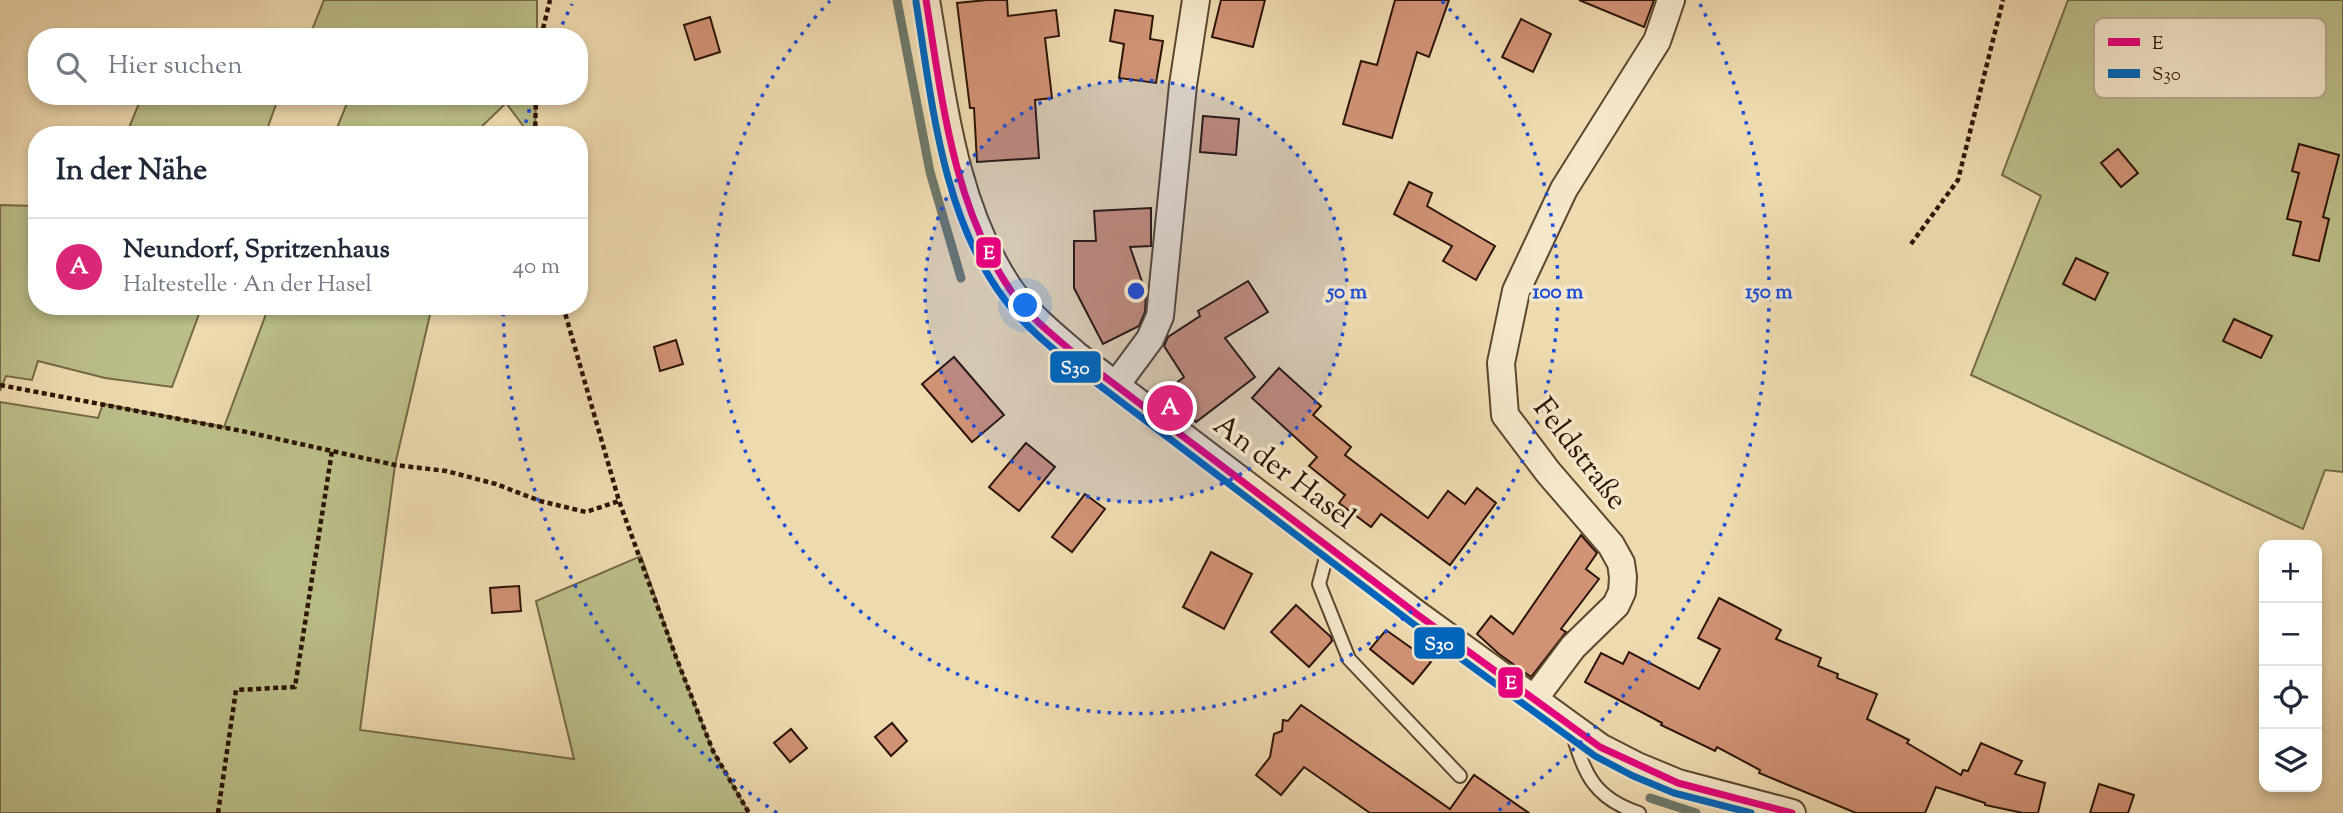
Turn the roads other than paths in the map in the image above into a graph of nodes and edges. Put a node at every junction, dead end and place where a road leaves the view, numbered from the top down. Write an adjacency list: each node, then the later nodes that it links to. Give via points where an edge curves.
1 (926, 0): 4 (street, An der Hasel, via 967,205 994,260 1011,291 1034,318)
2 (1196, 0): 4 (street, via 1160,316 1150,339)
3 (1671, 0): 6 (street, Feldstraße, via 1657,41 1558,200 1516,291 1501,363 1505,415 1611,545 1622,570 1622,592 1616,605 1573,647)
4 (1116, 386): 5 (street, An der Hasel)
5 (1329, 546): 6 (street, An der Hasel); 8 (lane, via 1319,584 1349,659)
6 (1534, 699): 7 (street, An der Hasel)
7 (1570, 728): 9 (lane, via 1593,785); 10 (street, An der Hasel, via 1678,783)
8 (1460, 776)
9 (1639, 813)
10 (1792, 813)

